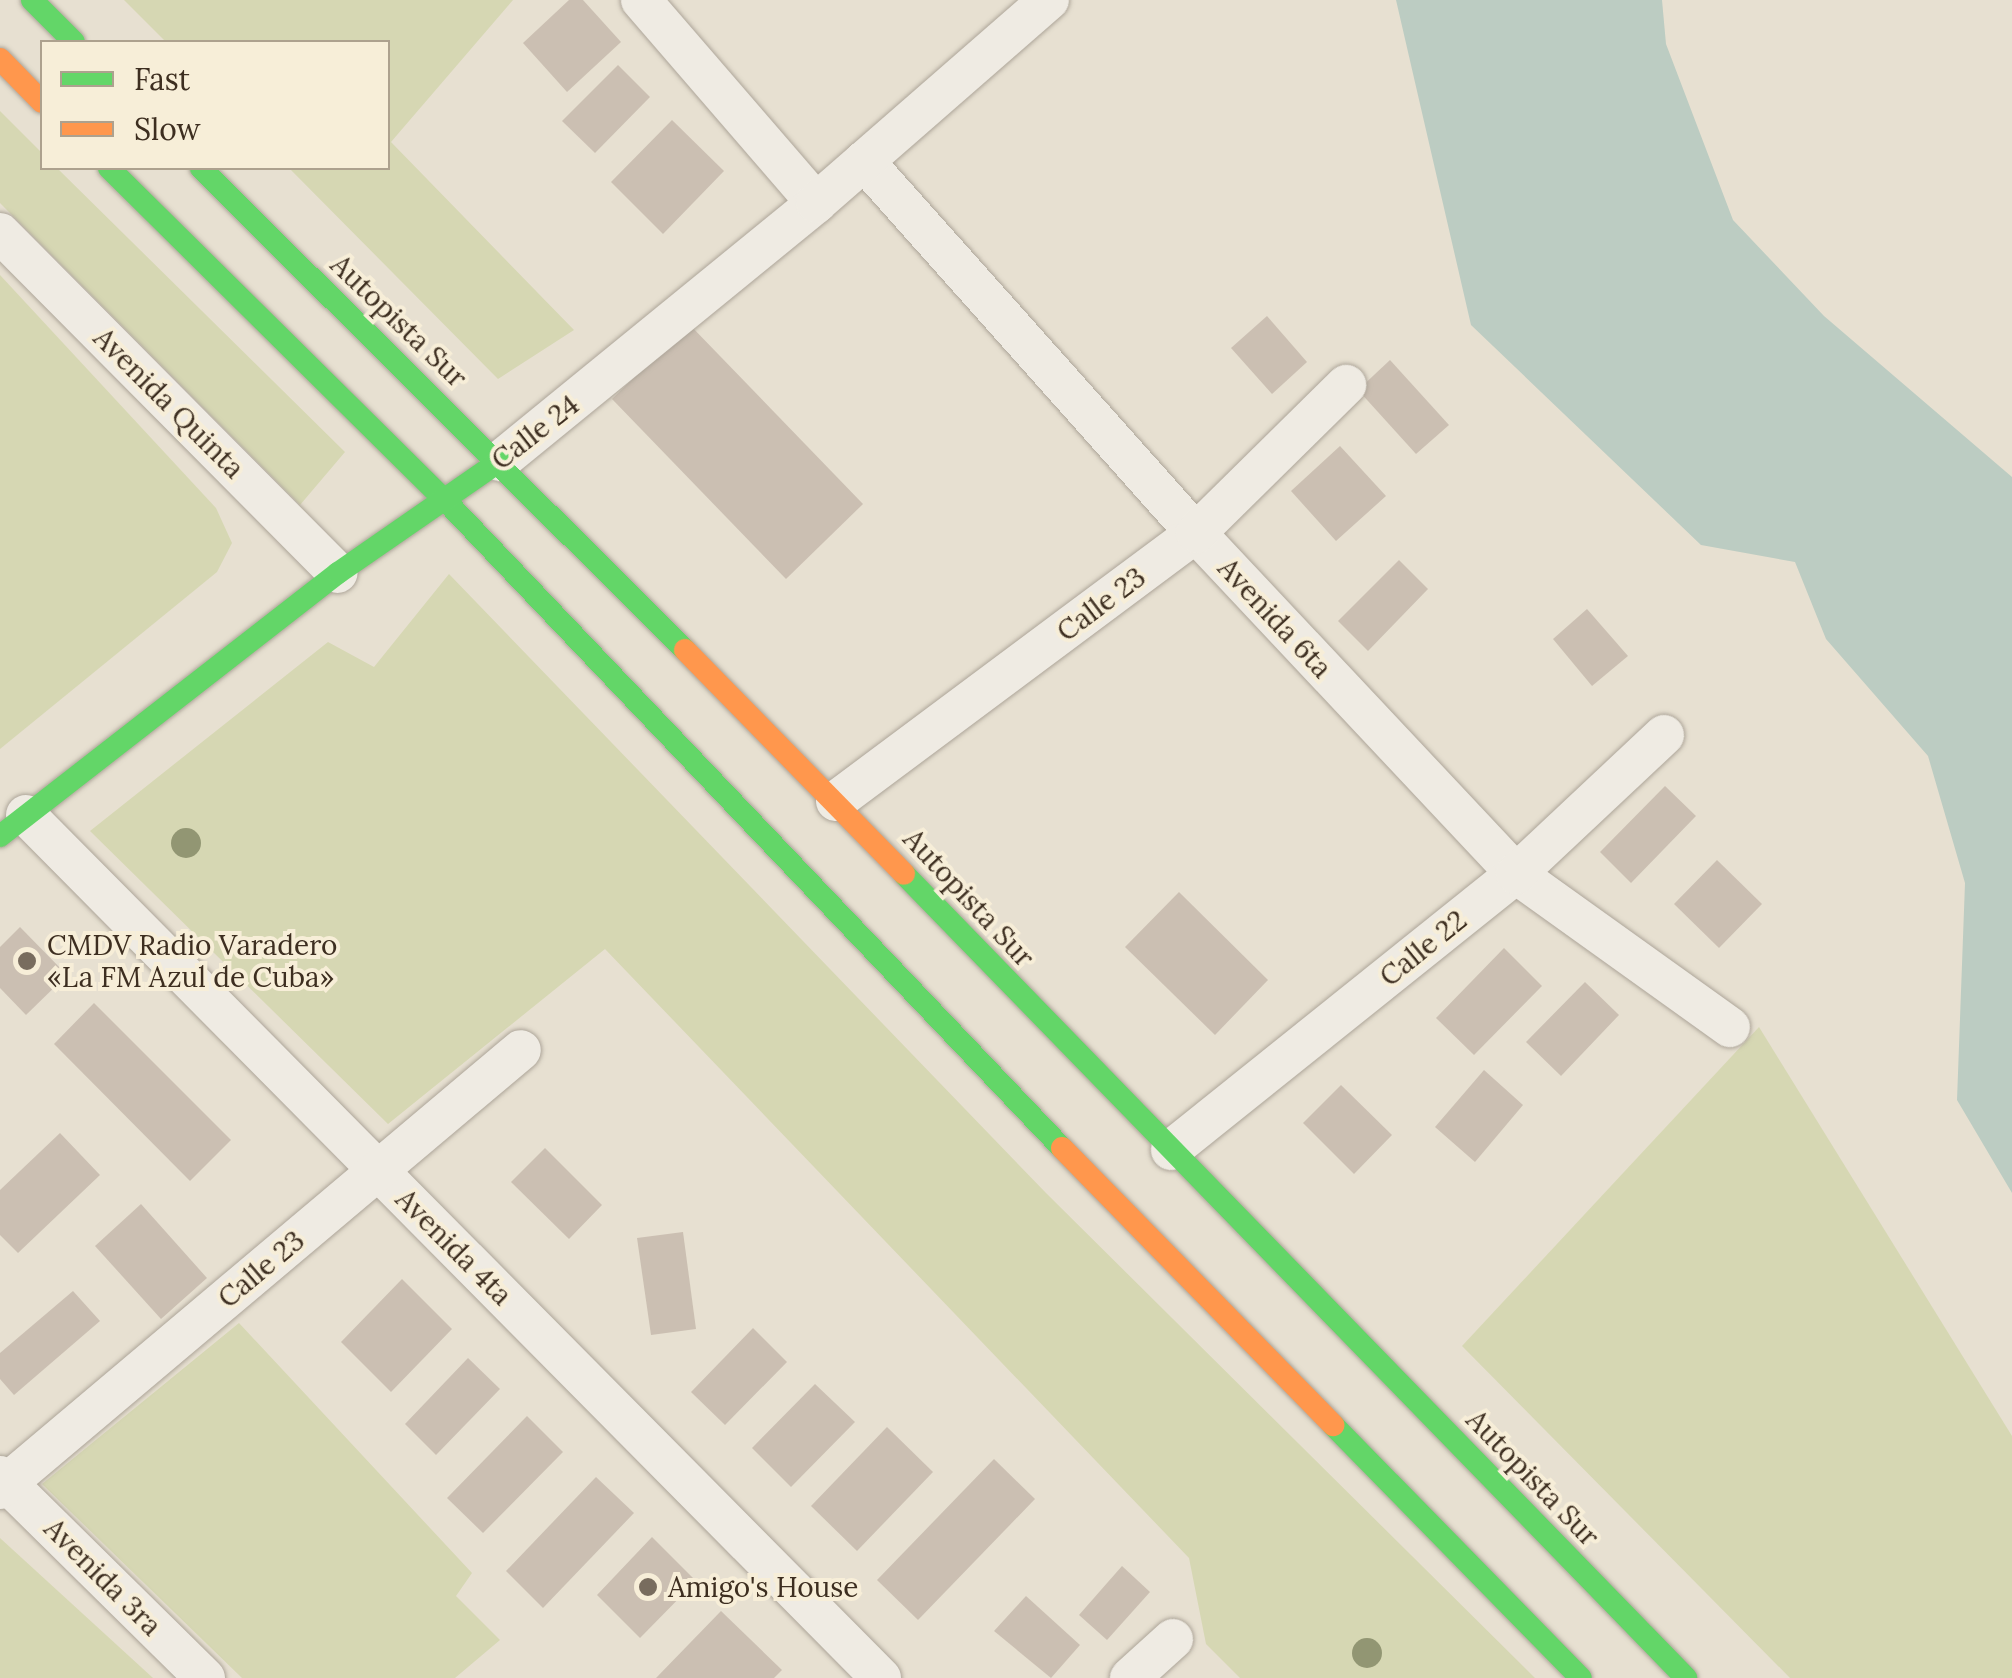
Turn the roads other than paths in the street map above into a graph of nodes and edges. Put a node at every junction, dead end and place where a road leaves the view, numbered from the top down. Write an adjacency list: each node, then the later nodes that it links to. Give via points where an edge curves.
1 (32, 0): 4 (main road)
2 (641, 0): 10 (street)
3 (1049, 0): 7 (street, Calle 24)
4 (72, 40)
5 (0, 59): 6 (main road)
6 (40, 100)
7 (864, 161): 10 (street, Calle 24); 15 (street, Avenida 6ta)
8 (111, 170): 14 (main road)
9 (202, 170): 13 (main road, Autopista Sur)
10 (816, 203): 13 (street, Calle 24)
11 (0, 233): 16 (street, Avenida Quinta)
12 (1346, 385): 15 (street, Calle 23)
13 (500, 462): 14 (main road, Calle 24); 18 (main road, Autopista Sur)
14 (444, 499): 16 (main road, Calle 24); 30 (main road, via 1016,1101)
15 (1196, 533): 18 (street, Calle 23); 20 (street, Avenida 6ta)
16 (338, 573): 19 (main road, Calle 24)
17 (1664, 735): 20 (street, Calle 22)
18 (836, 801): 23 (main road, Autopista Sur)
19 (13, 826): 24 (street, Avenida 4ta)
20 (1516, 874): 21 (street, Avenida 6ta); 23 (street, Calle 22)
21 (1730, 1028)
22 (522, 1050): 24 (street, Calle 23)
23 (1171, 1150): 31 (main road, Autopista Sur)
24 (378, 1170): 25 (street, Calle 23); 28 (street, Avenida 4ta)
25 (3, 1483): 27 (street, Avenida 3ra)
26 (1173, 1639): 29 (street)
27 (205, 1678)
28 (881, 1678)
29 (1130, 1678)
30 (1582, 1678)
31 (1686, 1678)

